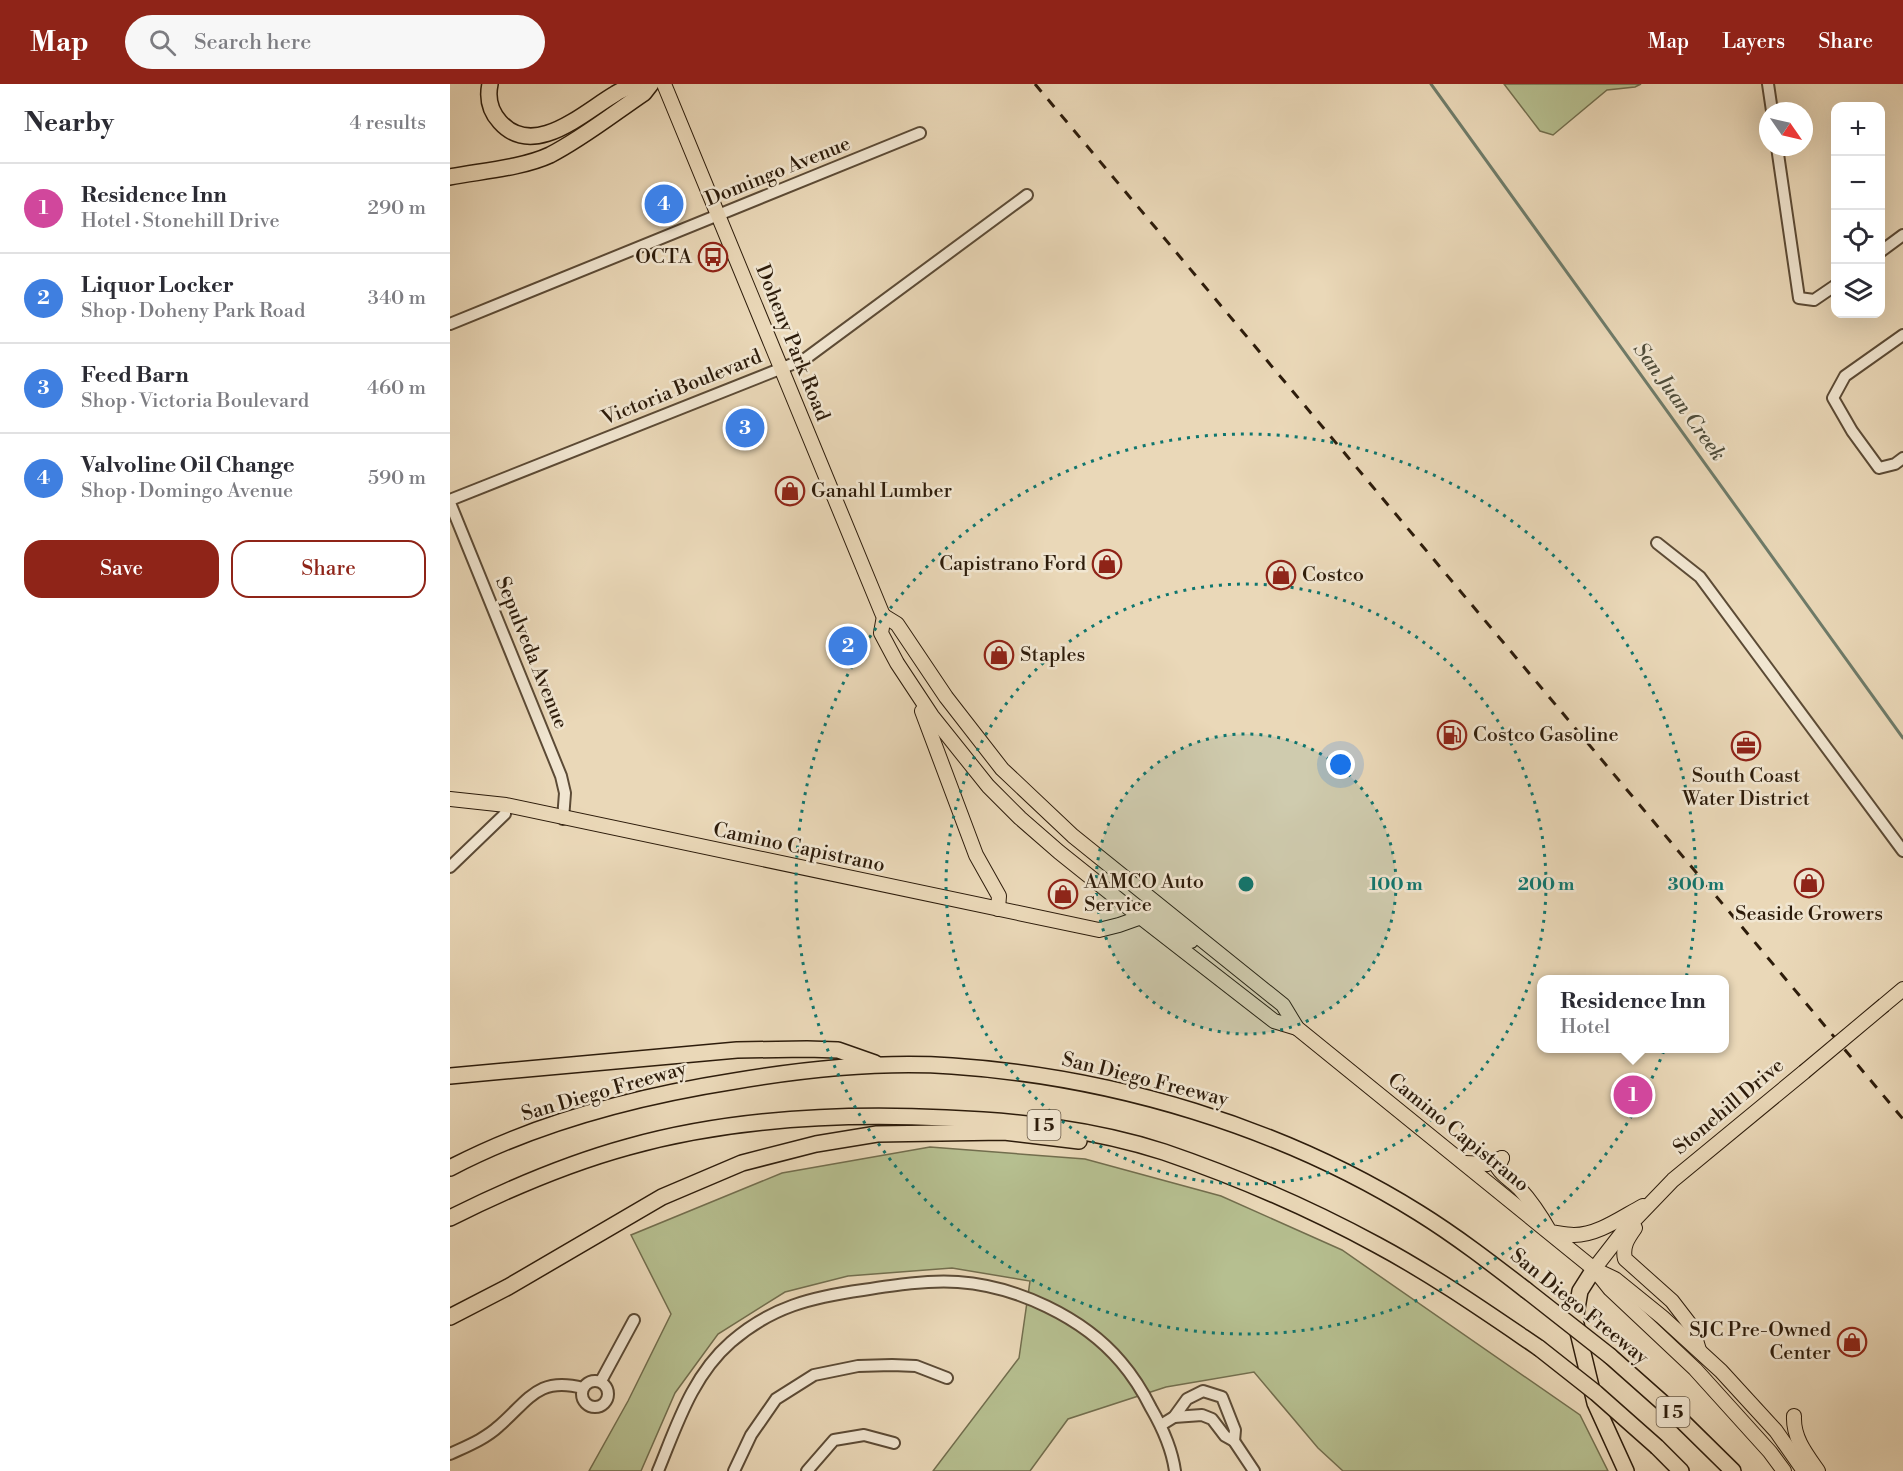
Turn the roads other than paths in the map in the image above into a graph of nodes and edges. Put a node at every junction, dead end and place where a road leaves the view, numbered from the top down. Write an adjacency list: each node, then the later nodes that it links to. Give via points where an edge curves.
1 (490, 84): 2 (highway, via 488,99 498,120 507,129 530,136 562,128)
2 (636, 84)
3 (651, 84): 9 (highway, via 644,93 549,155)
4 (664, 84): 11 (main road, Doheny Park Road)
5 (1768, 84): 6 (street)
6 (1771, 102)
7 (920, 134): 11 (street, Domingo Avenue)
8 (1778, 156): 14 (street, via 1798,298 1815,300)
9 (450, 177)
10 (1027, 195): 17 (street, Victoria Boulevard, via 805,359)
11 (718, 216): 15 (street, Domingo Avenue); 17 (main road, Doheny Park Road)
12 (1903, 235): 13 (street)
13 (1885, 249)
14 (1831, 289)
15 (450, 324)
16 (1903, 334): 18 (street, via 1845,376 1833,398 1879,468)
17 (781, 368): 19 (street, Victoria Boulevard); 21 (main road, Doheny Park Road)
18 (1903, 458)
19 (450, 502): 27 (street, Sepulveda Avenue, via 561,776)
20 (1657, 543): 28 (street, via 1700,577)
21 (884, 616): 22 (main road, Doheny Park Road, via 882,633); 23 (main road, Doheny Park Road, via 897,624)
22 (915, 693): 24 (main road, Doheny Park Road); 30 (main road, via 976,855 999,896)
23 (946, 697): 32 (main road, Camino Capistrano, via 1002,769 1073,836)
24 (929, 712): 31 (main road, Camino Capistrano, via 988,786 1020,818)
25 (450, 799): 26 (main road, Camino Capistrano)
26 (506, 806): 27 (main road, Camino Capistrano); 29 (street, via 505,814)
27 (563, 819): 30 (main road, Camino Capistrano)
28 (1903, 851)
29 (450, 867)
30 (998, 909): 31 (main road, Camino Capistrano, via 1099,930)
31 (1139, 916): 32 (main road, via 1150,914 1196,945); 34 (main road, Camino Capistrano, via 1274,1021)
32 (1209, 946): 34 (main road, Camino Capistrano, via 1283,1005)
33 (1903, 989): 40 (main road, Stonehill Drive, bridge, via 1718,1141)
34 (1297, 1028): 38 (main road, Camino Capistrano)
35 (884, 1065): 36 (highway, via 838,1050 772,1049); 39 (highway, San Diego Freeway / I 5, via 780,1073 660,1094 500,1144); 65 (highway, San Diego Freeway / I 5, bridge, via 950,1065 1020,1072 1114,1090 1197,1111 1297,1148 1418,1212 1477,1252 1610,1356)
36 (450, 1076)
37 (1161, 1151): 41 (highway, I 5, via 1036,1123 882,1115 802,1118 739,1125 629,1146 517,1186); 44 (highway, via 1004,1132 877,1134 816,1143 742,1163 662,1197); 64 (highway, I 5, bridge, via 1274,1194 1379,1245 1539,1348 1596,1393)
38 (1465, 1163): 42 (main road, Camino Capistrano); 42 (main road, via 1487,1164 1502,1158 1500,1172 1539,1211)
39 (450, 1168)
40 (1653, 1201): 42 (main road, via 1583,1234); 43 (main road, Stonehill Drive); 46 (main road, via 1627,1240 1625,1259 1672,1301 1692,1327)
41 (450, 1218)
42 (1550, 1232): 43 (main road, Camino Capistrano)
43 (1594, 1269): 46 (main road, Camino Capistrano, via 1615,1279); 47 (main road, Camino Capistrano, via 1610,1290); 63 (highway, via 1580,1291 1575,1320 1595,1403)
44 (450, 1317)
45 (634, 1320): 49 (street)
46 (1700, 1352): 54 (main road, Camino Capistrano)
47 (1695, 1369): 54 (main road, via 1724,1387 1764,1430); 66 (main road, Camino Capistrano)
48 (947, 1378): 59 (street, via 916,1366 891,1365 858,1366 814,1375 776,1399 751,1435)
49 (601, 1381): 50 (street, via 590,1381); 50 (street, via 609,1394 602,1406 585,1403)
50 (583, 1388): 57 (street, via 548,1385 536,1391 498,1427)
51 (1794, 1416): 69 (main road, via 1798,1440)
52 (1174, 1417): 53 (street); 55 (street, via 1202,1415 1212,1419); 55 (street, via 1187,1399 1203,1391 1222,1397 1235,1430)
53 (1161, 1425): 58 (street, via 1120,1361 1090,1334 1059,1314 997,1288 958,1282 918,1282 820,1296 784,1307 756,1323 717,1356 696,1385); 61 (street)
54 (1776, 1431): 67 (main road, via 1777,1449); 68 (main road, Camino Capistrano)
55 (1233, 1441): 62 (street)
56 (894, 1443): 60 (street, via 864,1435 834,1440)
57 (450, 1454)
58 (658, 1471)
59 (734, 1471)
60 (807, 1471)
61 (1175, 1471)
62 (1254, 1471)
63 (1626, 1471)
64 (1681, 1471)
65 (1733, 1471)
66 (1784, 1471)
67 (1791, 1471)
68 (1804, 1471)
69 (1818, 1471)

